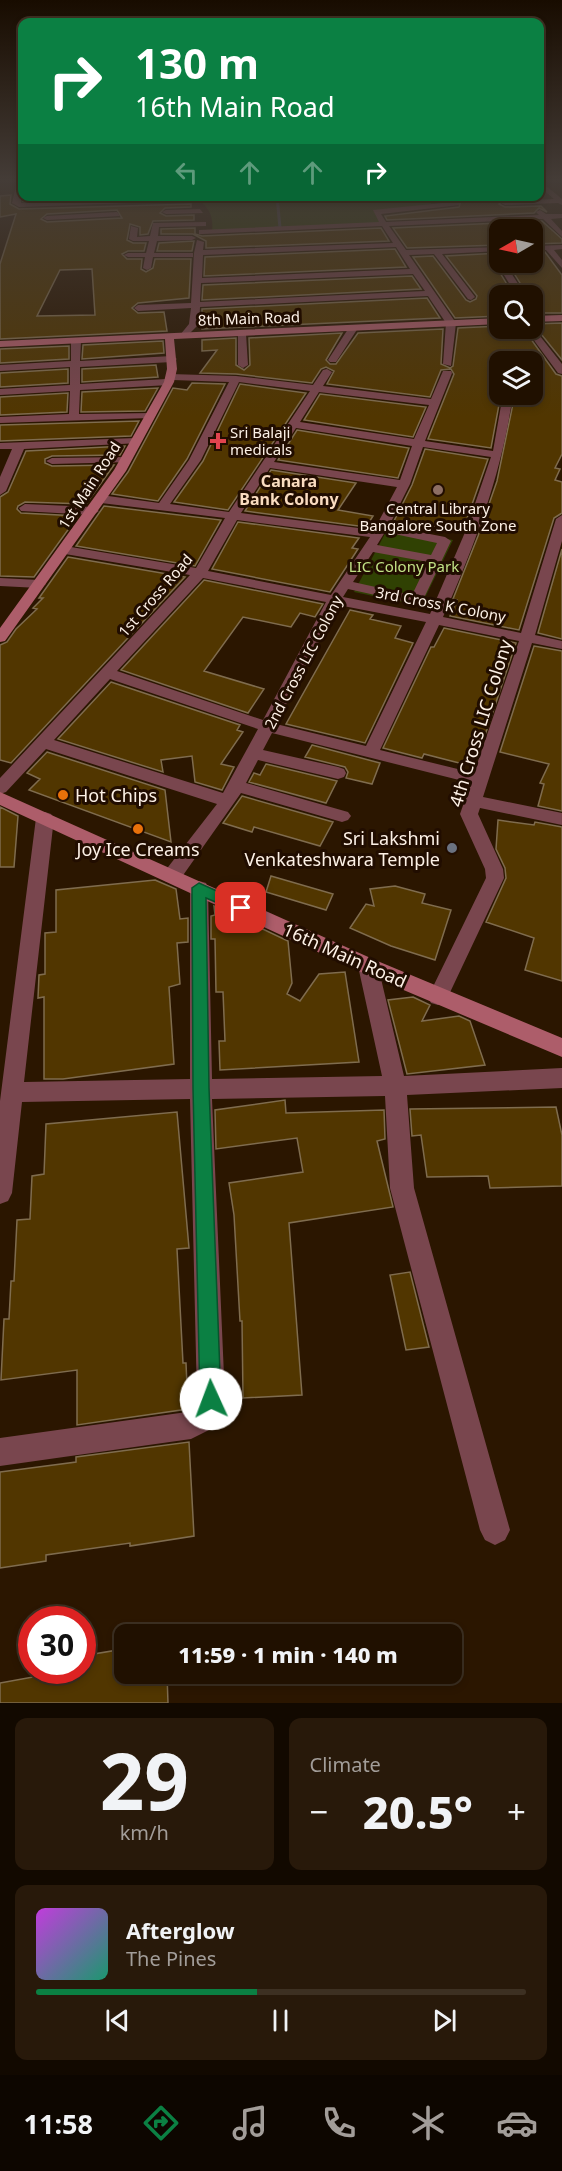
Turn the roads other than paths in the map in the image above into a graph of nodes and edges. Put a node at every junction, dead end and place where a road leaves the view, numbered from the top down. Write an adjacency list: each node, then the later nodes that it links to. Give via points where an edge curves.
1 (149, 258): 7 (street)
2 (176, 258): 6 (street)
3 (192, 258): 9 (street)
4 (406, 258): 8 (street)
5 (440, 258): 11 (street)
6 (170, 259)
7 (147, 268)
8 (414, 271): 9 (street); 10 (street)
9 (198, 281): 12 (street)
10 (428, 293): 12 (street); 17 (street)
11 (471, 297)
12 (194, 306): 13 (street); 21 (street, via 194,324)
13 (138, 308)
14 (543, 317): 15 (street)
15 (562, 318)
16 (489, 321): 17 (street, 8th Main Road)
17 (451, 323): 18 (street, 8th Main Road); 35 (street, 2nd Cross LIC Colony, via 448,369)
18 (353, 328): 19 (street, 8th Main Road); 33 (street, 1st Cross Road)
19 (241, 334): 21 (street, 8th Main Road); 27 (street)
20 (169, 336): 21 (street, 8th Main Road); 23 (street, 8th Main Road); 25 (street, 1st Main Road)
21 (185, 336)
22 (537, 339): 29 (street)
23 (76, 341): 24 (street, 8th Main Road); 26 (street)
24 (0, 345)
25 (172, 359): 26 (street); 31 (street, 1st Main Road)
26 (76, 364): 28 (street); 32 (street)
27 (243, 365)
28 (0, 368)
29 (562, 371)
30 (236, 379): 31 (street); 33 (street); 52 (street, via 195,460)
31 (170, 380): 32 (street); 37 (street, 1st Main Road)
32 (75, 388): 34 (street); 38 (street)
33 (316, 388): 35 (street); 40 (street, 1st Cross Road)
34 (0, 392)
35 (434, 402): 42 (street, 2nd Cross LIC Colony)
36 (506, 405): 45 (street)
37 (150, 415): 38 (street); 41 (street, 1st Main Road)
38 (74, 418): 39 (street)
39 (0, 420)
40 (291, 424): 42 (street); 48 (street, 1st Cross Road)
41 (136, 441): 44 (street); 46 (street, 1st Main Road)
42 (418, 444): 45 (street); 49 (street, 2nd Cross LIC Colony)
43 (0, 446): 44 (street)
44 (19, 446): 50 (street)
45 (497, 455): 62 (street)
46 (126, 460): 47 (street); 51 (street, 1st Main Road)
47 (52, 461)
48 (266, 464): 49 (street); 55 (street, 1st Cross Road)
49 (404, 484): 57 (street, 2nd Cross LIC Colony)
50 (0, 491)
51 (101, 499): 52 (street); 54 (street, 1st Main Road)
52 (163, 505): 55 (street)
53 (25, 508): 54 (street)
54 (93, 511): 59 (street, 1st Main Road)
55 (234, 514): 57 (street); 61 (street, 1st Cross Road)
56 (562, 519): 70 (street, 4th Cross LIC Colony)
57 (380, 531): 58 (street, 2nd Cross LIC Colony); 60 (street, via 445,541)
58 (369, 547): 60 (street); 65 (street, 2nd Cross LIC Colony)
59 (65, 550): 61 (street, 3rd Cross K Colony); 64 (street, 1st Main Road)
60 (434, 564): 62 (street); 65 (street, via 416,600)
61 (200, 573): 66 (street, 3rd Cross K Colony); 72 (street, 1st Cross Road)
62 (454, 573): 67 (street)
63 (0, 582): 64 (street)
64 (39, 584): 68 (street, 1st Main Road)
65 (345, 584): 66 (street, 2nd Cross LIC Colony)
66 (334, 600): 67 (street, 3rd Cross K Colony); 73 (street, 2nd Cross LIC Colony)
67 (435, 620): 70 (street, 3rd Cross K Colony); 75 (street)
68 (6, 621): 69 (street, 1st Main Road)
69 (0, 638)
70 (527, 638): 71 (street, 3rd Cross K Colony); 78 (street, 4th Cross LIC Colony)
71 (562, 645)
72 (108, 673): 73 (street); 74 (street, 1st Cross Road)
73 (267, 727): 75 (street); 76 (street, 2nd Cross LIC Colony)
74 (43, 742): 79 (street, 1st Cross Road); 80 (street)
75 (371, 752): 78 (street)
76 (253, 753): 77 (street); 80 (street, 2nd Cross LIC Colony)
77 (338, 773)
78 (481, 780): 82 (street, 4th Cross LIC Colony)
79 (0, 788)
80 (232, 794): 83 (street); 86 (street, 2nd Cross LIC Colony)
81 (0, 798): 84 (street, 16th Main Road)
82 (474, 801): 85 (street); 89 (street, 4th Cross LIC Colony, via 469,817 495,878)
83 (342, 816)
84 (45, 818): 86 (street, 16th Main Road); 94 (street)
85 (562, 819)
86 (172, 876): 87 (street, 16th Main Road)
87 (199, 888): 88 (street, 16th Main Road); 93 (street)
88 (368, 966): 89 (street, 16th Main Road); 92 (street)
89 (438, 997): 90 (street, 16th Main Road)
90 (562, 1048)
91 (562, 1078): 92 (street)
92 (395, 1086): 93 (street); 97 (street, via 402,1188)
93 (201, 1088): 94 (street); 96 (street, via 211,1399 203,1418 191,1425)
94 (13, 1092): 95 (street)
95 (0, 1192)
96 (0, 1452)
97 (495, 1530)

